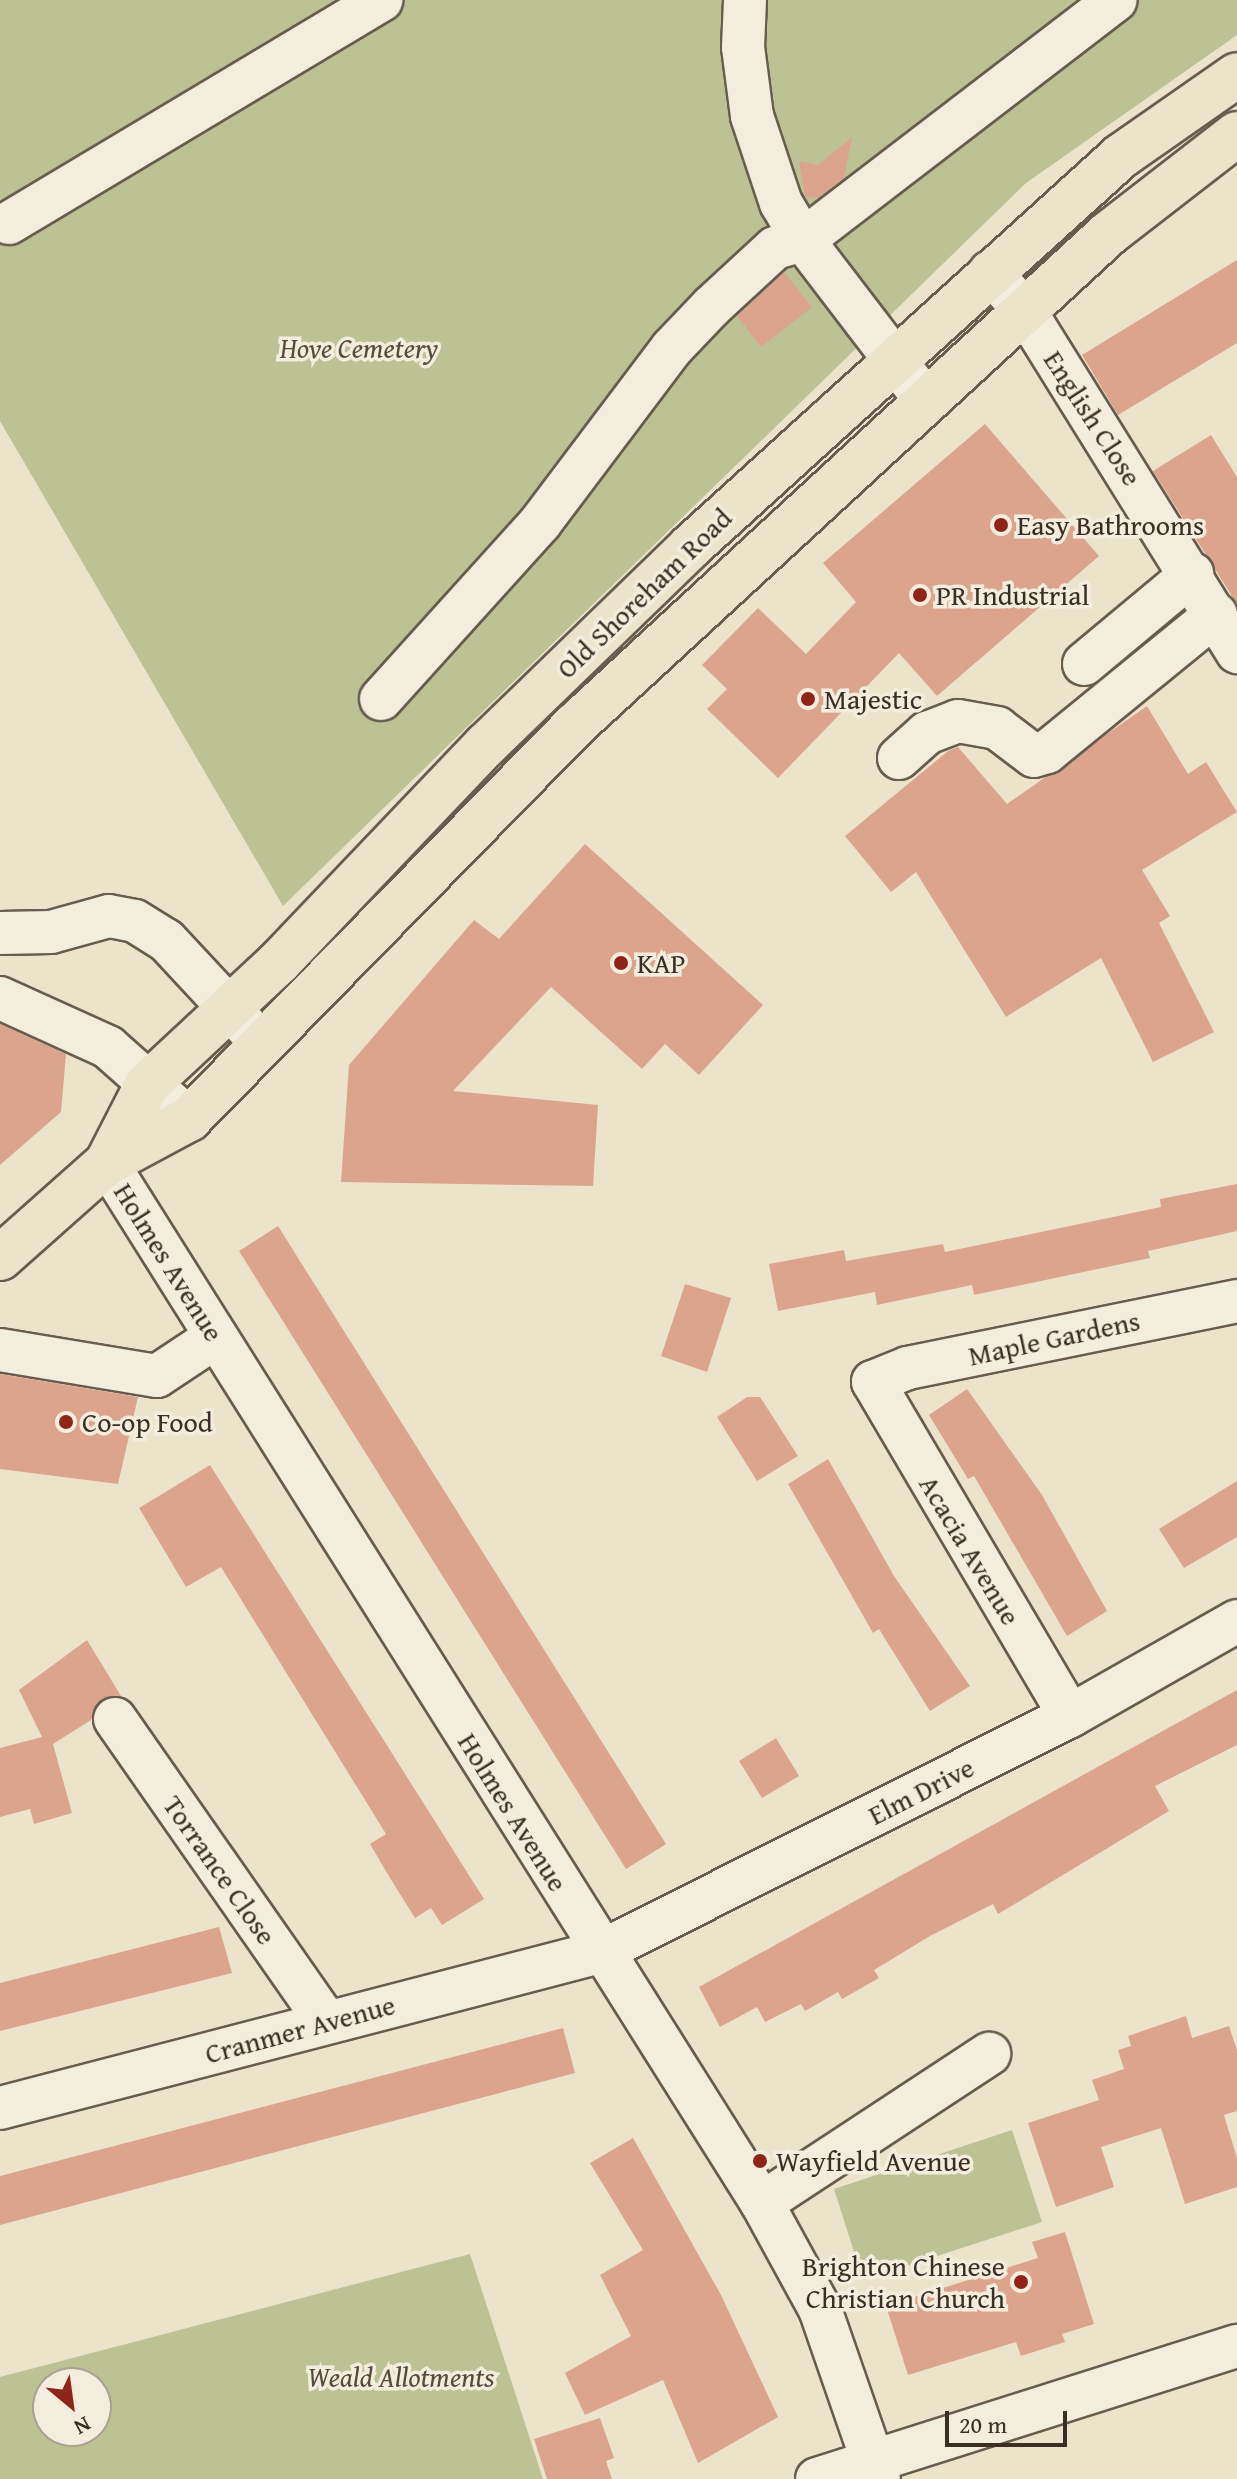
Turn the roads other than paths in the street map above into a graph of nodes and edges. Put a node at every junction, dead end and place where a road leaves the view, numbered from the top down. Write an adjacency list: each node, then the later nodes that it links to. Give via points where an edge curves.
1 (381, 0): 6 (street)
2 (745, 0): 7 (street, via 743,47 752,116 781,203)
3 (1116, 0): 7 (street)
4 (1237, 75): 8 (main road, Old Shoreham Road, via 1121,156)
5 (1237, 134): 9 (main road, Old Shoreham Road, via 1108,234)
6 (9, 223)
7 (803, 240): 10 (street); 16 (street, via 775,248 672,348 550,511)
8 (990, 272): 9 (street, English Close); 10 (main road, Old Shoreham Road)
9 (1025, 311): 11 (main road, Old Shoreham Road); 12 (street, English Close)
10 (893, 359): 11 (street); 20 (main road, Old Shoreham Road, via 497,734)
11 (924, 398): 21 (main road, Old Shoreham Road, via 575,725)
12 (1192, 574): 13 (street, English Close); 15 (street)
13 (1216, 614): 14 (street, English Close); 17 (street, via 1047,752 1034,756 997,728 958,721 927,733)
14 (1237, 652)
15 (1084, 664)
16 (381, 699)
17 (899, 758)
18 (0, 933): 20 (street, via 51,932 109,916 135,921 166,940)
19 (0, 998): 22 (street, via 108,1047)
20 (228, 1009): 21 (street); 22 (main road, Old Shoreham Road)
21 (260, 1041): 23 (main road, Old Shoreham Road)
22 (147, 1085): 23 (street); 24 (main road, Old Shoreham Road)
23 (189, 1119): 24 (main road, Old Shoreham Road)
24 (107, 1163): 25 (main road, Old Shoreham Road); 27 (street, Holmes Avenue)
25 (0, 1258)
26 (1237, 1301): 29 (street, Maple Gardens, via 908,1368)
27 (216, 1337): 28 (street, via 157,1376); 33 (street, Holmes Avenue)
28 (0, 1350)
29 (873, 1382): 31 (street, Acacia Avenue)
30 (1237, 1621): 31 (street, Elm Drive)
31 (1070, 1716): 33 (street, Elm Drive)
32 (115, 1719): 34 (street, Torrance Close)
33 (600, 1952): 34 (street, Cranmer Avenue); 37 (street, Holmes Avenue)
34 (326, 2022): 36 (street, Cranmer Avenue)
35 (989, 2054): 37 (street)
36 (0, 2108)
37 (762, 2203): 39 (street, Holmes Avenue, via 820,2309)
38 (1237, 2346): 39 (street)
39 (876, 2470): 40 (street)
40 (817, 2479)

